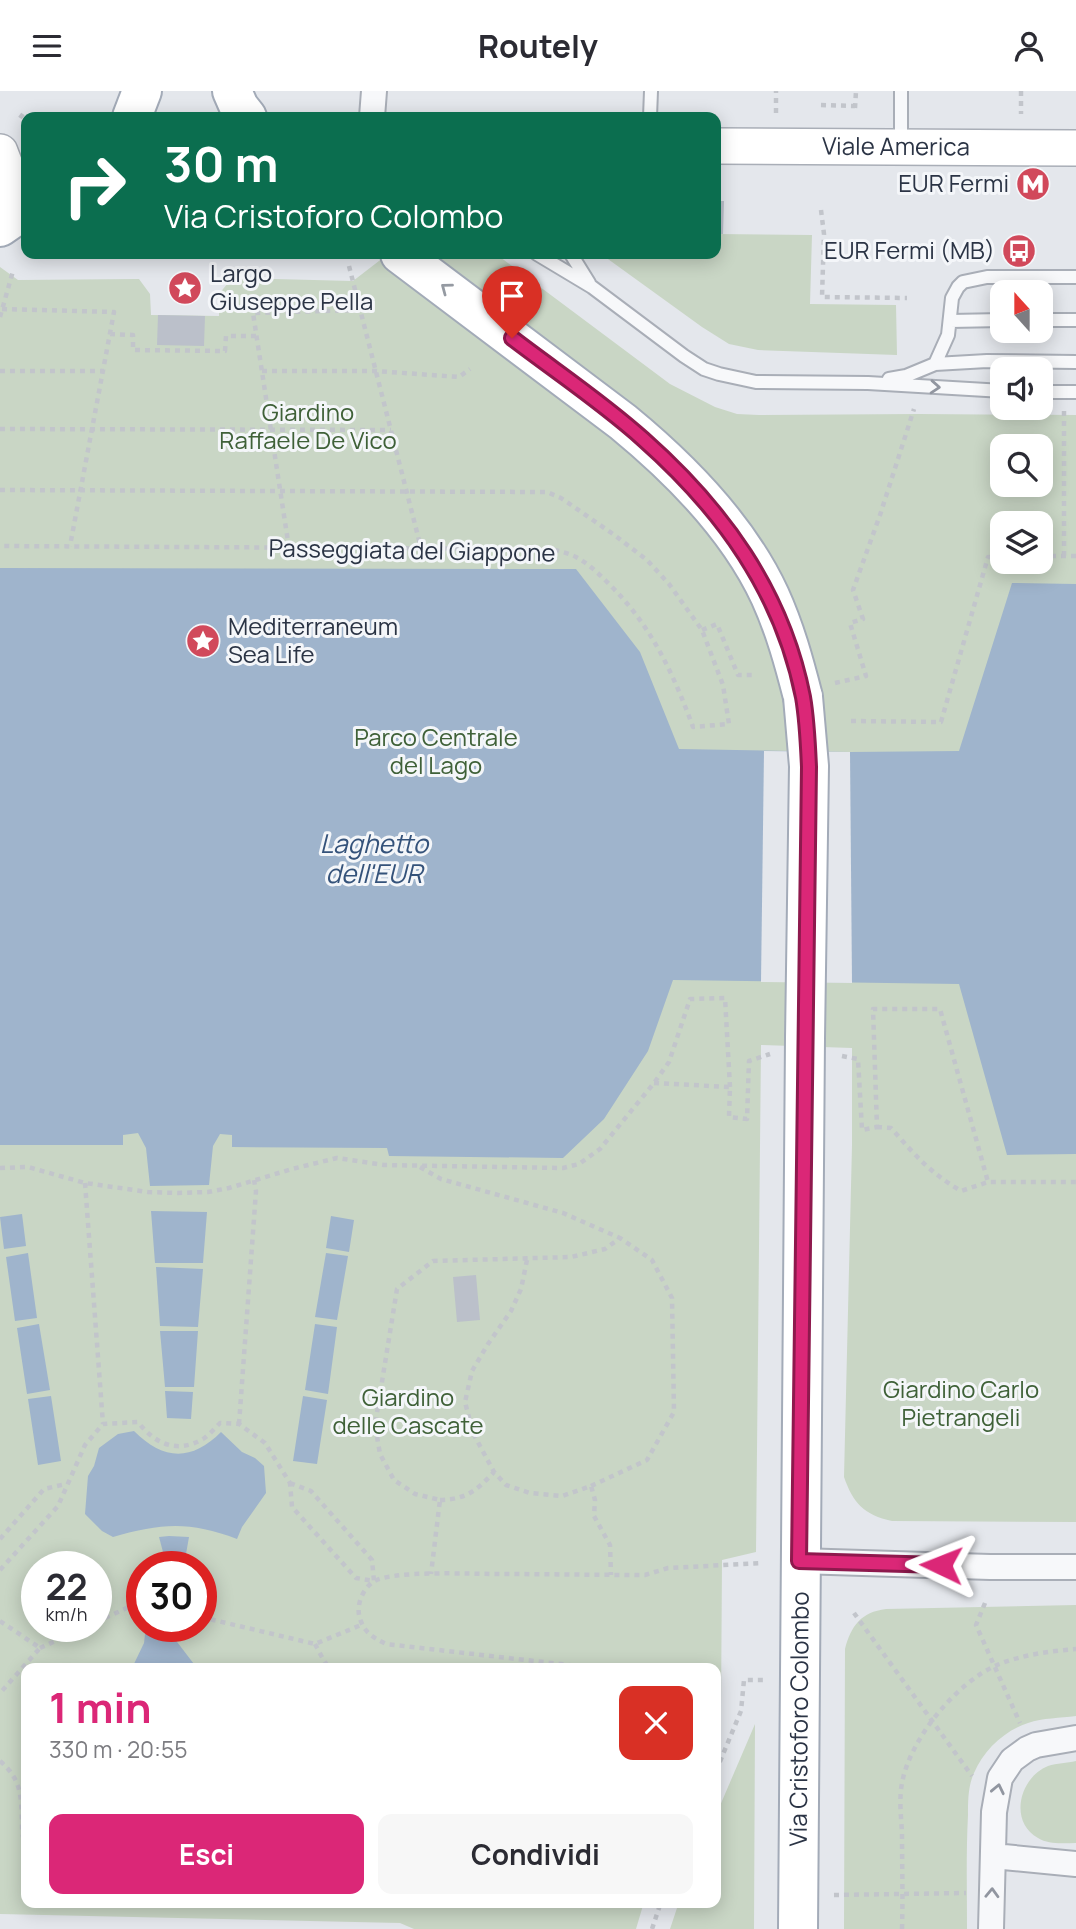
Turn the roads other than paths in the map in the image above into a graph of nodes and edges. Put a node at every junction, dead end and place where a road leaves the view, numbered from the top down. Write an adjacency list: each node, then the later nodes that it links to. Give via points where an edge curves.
1 (142, 91): 6 (main road)
2 (232, 91): 7 (main road)
3 (374, 91): 8 (street)
4 (651, 91): 9 (lane)
5 (901, 91): 11 (lane)
6 (134, 112)
7 (243, 112)
8 (372, 112)
9 (650, 112)
10 (721, 146): 11 (street, Viale America)
11 (901, 147): 12 (street, Viale America)
12 (1076, 148)
13 (0, 152): 14 (street, via 14,193)
14 (11, 219)
15 (407, 259): 30 (main road, Via Cristoforo Colombo, one-way to 15, bridge, via 805,1038 809,767 819,690 791,649 769,594 708,504 623,422)
16 (546, 259): 19 (lane)
17 (574, 259): 19 (lane)
18 (1076, 277): 23 (lane, via 967,280 952,298)
19 (592, 286): 26 (lane, via 704,369 756,382)
20 (990, 320): 23 (lane)
21 (1054, 320): 22 (lane)
22 (1076, 320)
23 (950, 321): 25 (lane)
24 (1076, 362): 25 (lane)
25 (935, 364): 26 (lane, via 906,376)
26 (868, 383): 27 (lane, one-way to 27)
27 (990, 390)
28 (1053, 392): 29 (lane)
29 (1076, 393)
30 (781, 1562): 31 (street); 35 (main road, Via Cristoforo Colombo)
31 (1076, 1567)
32 (1076, 1738): 33 (street, one-way to 32, via 997,1790 1005,1768 1035,1745)
33 (993, 1856): 34 (street); 36 (street, one-way to 33)
34 (1076, 1864)
35 (798, 1929)
36 (991, 1929)

